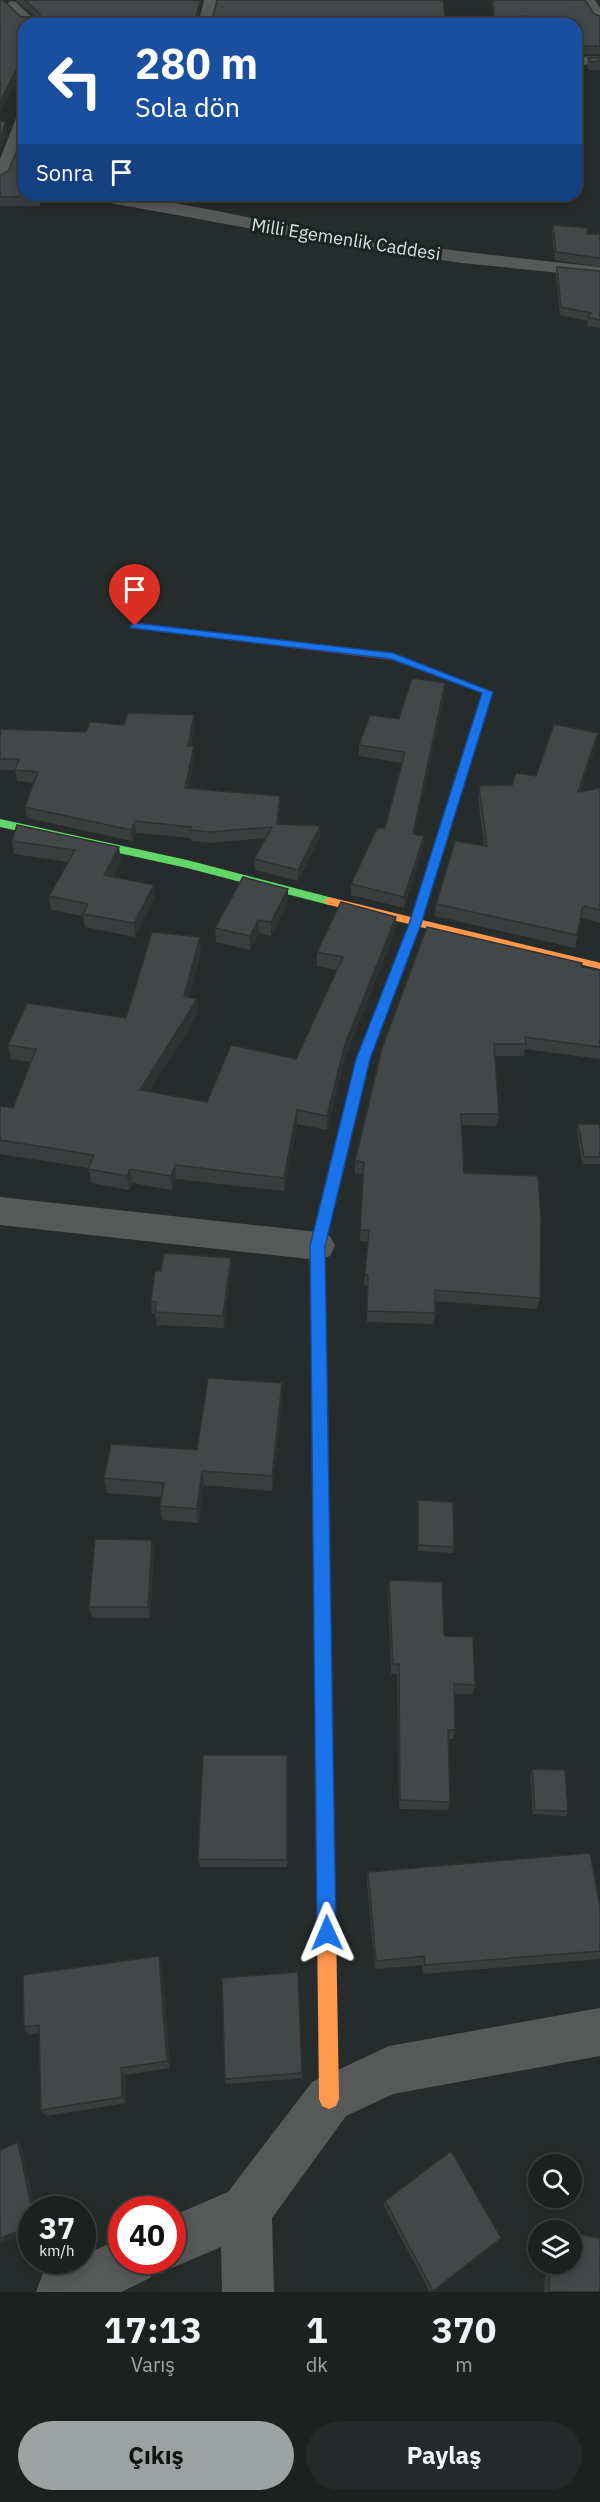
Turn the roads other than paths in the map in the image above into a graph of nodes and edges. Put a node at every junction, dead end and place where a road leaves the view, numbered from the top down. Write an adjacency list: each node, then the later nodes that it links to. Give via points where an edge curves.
1 (211, 0): 5 (street)
2 (588, 0): 6 (street)
3 (10, 4): 4 (street)
4 (25, 18)
5 (206, 18)
6 (600, 18)
7 (600, 60): 8 (street)
8 (582, 61)
9 (18, 136): 10 (street)
10 (4, 179)
11 (128, 201): 12 (street, Milli Egemenlik Caddesi, via 462,258)
12 (600, 272)
13 (135, 626): 15 (street, via 393,656 488,692)
14 (0, 823): 15 (street, via 187,864)
15 (415, 924): 16 (street); 18 (street, via 363,1059)
16 (597, 966)
17 (0, 1212): 18 (street)
18 (318, 1246): 20 (street)
19 (600, 2032): 20 (street, via 388,2070)
20 (329, 2099): 21 (street)
21 (246, 2210): 22 (street); 25 (street)
22 (186, 2236)
23 (108, 2271): 24 (street)
24 (62, 2292)
25 (248, 2292)

